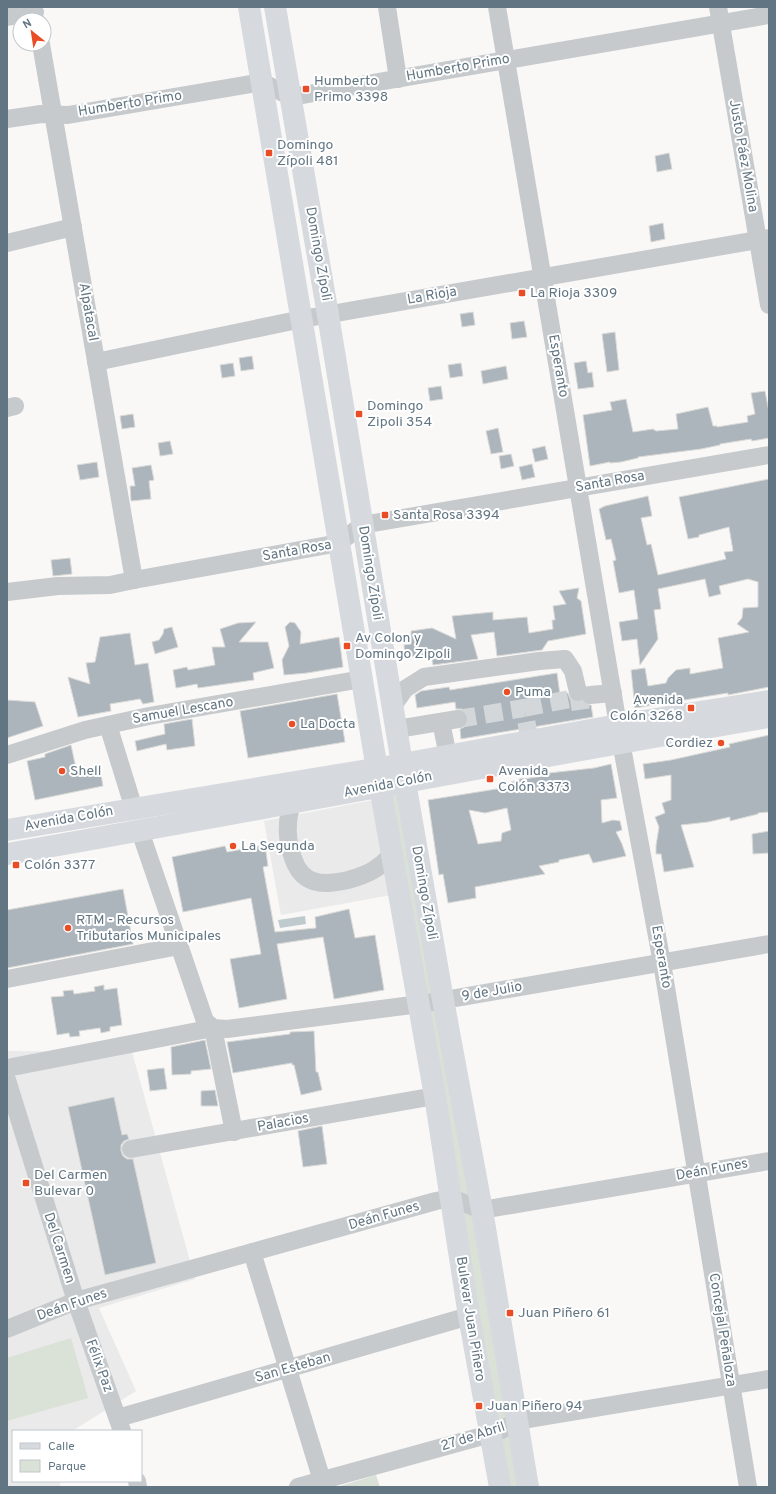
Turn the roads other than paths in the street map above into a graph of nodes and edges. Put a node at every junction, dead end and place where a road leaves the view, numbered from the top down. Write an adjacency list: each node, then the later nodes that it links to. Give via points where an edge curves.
1 (249, 7): 10 (main road, Domingo Zípoli)
2 (275, 7): 11 (main road, Domingo Zípoli)
3 (387, 7): 9 (street)
4 (497, 7): 8 (street, Esperanto)
5 (769, 14): 6 (street, Humberto Primo)
6 (719, 15): 8 (street, Humberto Primo); 15 (street, Justo Páez Molina)
7 (42, 52): 12 (street, Alpatacal)
8 (506, 60): 9 (street, Humberto Primo); 17 (street, Esperanto)
9 (398, 79): 11 (street, Humberto Primo)
10 (262, 82): 11 (street); 12 (street, Humberto Primo, via 68,115); 20 (main road, Domingo Zípoli)
11 (291, 97): 19 (main road, Domingo Zípoli)
12 (54, 114): 13 (street, Humberto Primo); 14 (street, Alpatacal)
13 (7, 119)
14 (73, 227): 16 (street); 21 (street, Alpatacal)
15 (763, 239): 17 (street, La Rioja); 18 (street, Justo Páez Molina)
16 (7, 243)
17 (543, 277): 19 (street, La Rioja); 23 (street, Esperanto)
18 (769, 305)
19 (328, 315): 20 (street, La Rioja); 24 (main road, Domingo Zípoli)
20 (302, 319): 21 (street, La Rioja); 25 (main road, Domingo Zípoli)
21 (96, 362): 26 (street, Alpatacal)
22 (769, 455): 23 (street, Santa Rosa)
23 (578, 487): 24 (street, Santa Rosa); 29 (street, Esperanto)
24 (362, 525): 25 (street, Santa Rosa); 31 (main road, Domingo Zípoli)
25 (339, 543): 26 (street, Santa Rosa); 28 (main road, Domingo Zípoli)
26 (134, 580): 27 (street, Santa Rosa, via 110,585 58,586)
27 (7, 592)
28 (362, 679): 33 (street, Samuel Lescano); 39 (main road, Domingo Zípoli)
29 (613, 692): 31 (street, via 584,694 574,671 565,659 424,676 406,688); 35 (street, Esperanto)
30 (769, 701): 35 (main road, Avenida Colón)
31 (392, 707): 34 (main road, Domingo Zípoli)
32 (769, 716): 35 (main road, Avenida Colón)
33 (108, 725): 36 (street, Samuel Lescano); 41 (street)
34 (397, 729): 37 (street, via 450,720); 38 (main road, Domingo Zípoli)
35 (620, 733): 37 (main road, Avenida Colón, via 583,725); 38 (main road, Avenida Colón); 48 (street, Esperanto)
36 (7, 755)
37 (448, 756): 38 (main road, Avenida Colón)
38 (403, 773): 39 (main road, Avenida Colón); 50 (main road, Domingo Zípoli)
39 (378, 778): 40 (main road, Avenida Colón); 41 (main road, Avenida Colón); 45 (main road, Domingo Zípoli)
40 (292, 803): 43 (main road, Avenida Colón); 45 (street, via 288,825 290,849 296,869 304,877 315,882 336,882 363,876 383,865)
41 (134, 808): 42 (main road, Avenida Colón)
42 (7, 830)
43 (140, 831): 44 (main road, Avenida Colón); 47 (street)
44 (7, 854)
45 (392, 854): 51 (main road, Domingo Zípoli)
46 (769, 944): 48 (street, 9 de Julio)
47 (179, 946): 49 (street); 52 (street, via 205,1021)
48 (662, 963): 50 (street, 9 de Julio); 59 (street, Esperanto)
49 (7, 979)
50 (443, 1000): 51 (street, 9 de Julio); 61 (main road, Domingo Zípoli)
51 (419, 1004): 52 (street, 9 de Julio, via 227,1029); 55 (main road, Domingo Zípoli)
52 (213, 1028): 53 (street, 9 de Julio); 56 (street)
53 (7, 1068)
54 (7, 1080): 63 (street, Del Carmen)
55 (435, 1096): 56 (street, Palacios); 60 (main road, Domingo Zípoli)
56 (234, 1132): 57 (street, Palacios)
57 (131, 1149)
58 (769, 1161): 59 (street, Deán Funes)
59 (697, 1173): 61 (street, Deán Funes); 68 (street, Concejal Peñaloza)
60 (451, 1198): 61 (street); 62 (street, Deán Funes); 64 (main road, Bulevar Juan Piñero)
61 (482, 1210): 69 (main road, Bulevar Juan Piñero)
62 (252, 1252): 63 (street, Deán Funes); 66 (street)
63 (76, 1301): 65 (street, Deán Funes); 70 (street, Félix Paz)
64 (468, 1316): 66 (street, San Esteban); 71 (main road, Bulevar Juan Piñero)
65 (7, 1330)
66 (287, 1370): 70 (street, San Esteban); 72 (street)
67 (769, 1380): 68 (street, 27 de Abril)
68 (731, 1386): 69 (street, 27 de Abril); 76 (street, Concejal Peñaloza)
69 (516, 1421): 71 (street, 27 de Abril); 75 (main road, Bulevar Juan Piñero)
70 (120, 1424)
71 (490, 1434): 72 (street, 27 de Abril); 74 (main road, Bulevar Juan Piñero)
72 (323, 1484): 73 (street, 27 de Abril)
73 (298, 1487)
74 (500, 1487)
75 (528, 1487)
76 (748, 1487)

